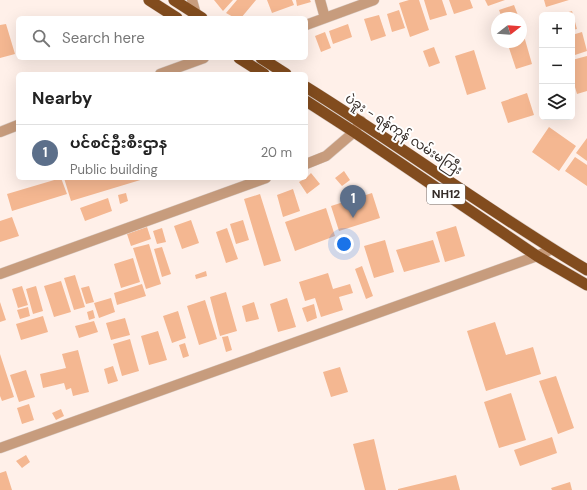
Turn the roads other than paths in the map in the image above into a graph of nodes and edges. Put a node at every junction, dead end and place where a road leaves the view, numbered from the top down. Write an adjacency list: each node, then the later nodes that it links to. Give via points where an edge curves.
1 (149, 0): 6 (highway)
2 (174, 0): 7 (highway)
3 (192, 0): 8 (street)
4 (320, 0): 9 (street)
5 (374, 0): 9 (street)
6 (174, 16)
7 (197, 16)
8 (198, 16)
9 (325, 18): 10 (street)
10 (308, 23)
11 (198, 60): 14 (street)
12 (242, 60): 15 (highway)
13 (263, 60): 16 (highway)
14 (166, 72)
15 (261, 72)
16 (283, 72)
17 (308, 88): 19 (highway, ပဲခူး - ရန်ကုန် လမ်းမကြီး / NH12)
18 (308, 102): 22 (highway, ပဲခူး - ရန်ကုန် လမ်းမကြီး / NH12)
19 (361, 121): 22 (street); 25 (highway, ပဲခူး - ရန်ကုန် လမ်းမကြီး / NH12)
20 (16, 126): 21 (street)
21 (0, 132)
22 (354, 132): 23 (street, via 326,156); 26 (highway, ပဲခူး - ရန်ကုန် လမ်းမကြီး / NH12)
23 (308, 163)
24 (260, 180): 28 (street)
25 (552, 249): 26 (street); 27 (highway, ပဲခူး - ရန်ကုန် လမ်းမကြီး / NH12)
26 (537, 256): 29 (highway, ပဲခူး - ရန်ကုန် လမ်းမကြီး / NH12); 30 (street)
27 (587, 270)
28 (0, 274)
29 (587, 285)
30 (0, 448)

